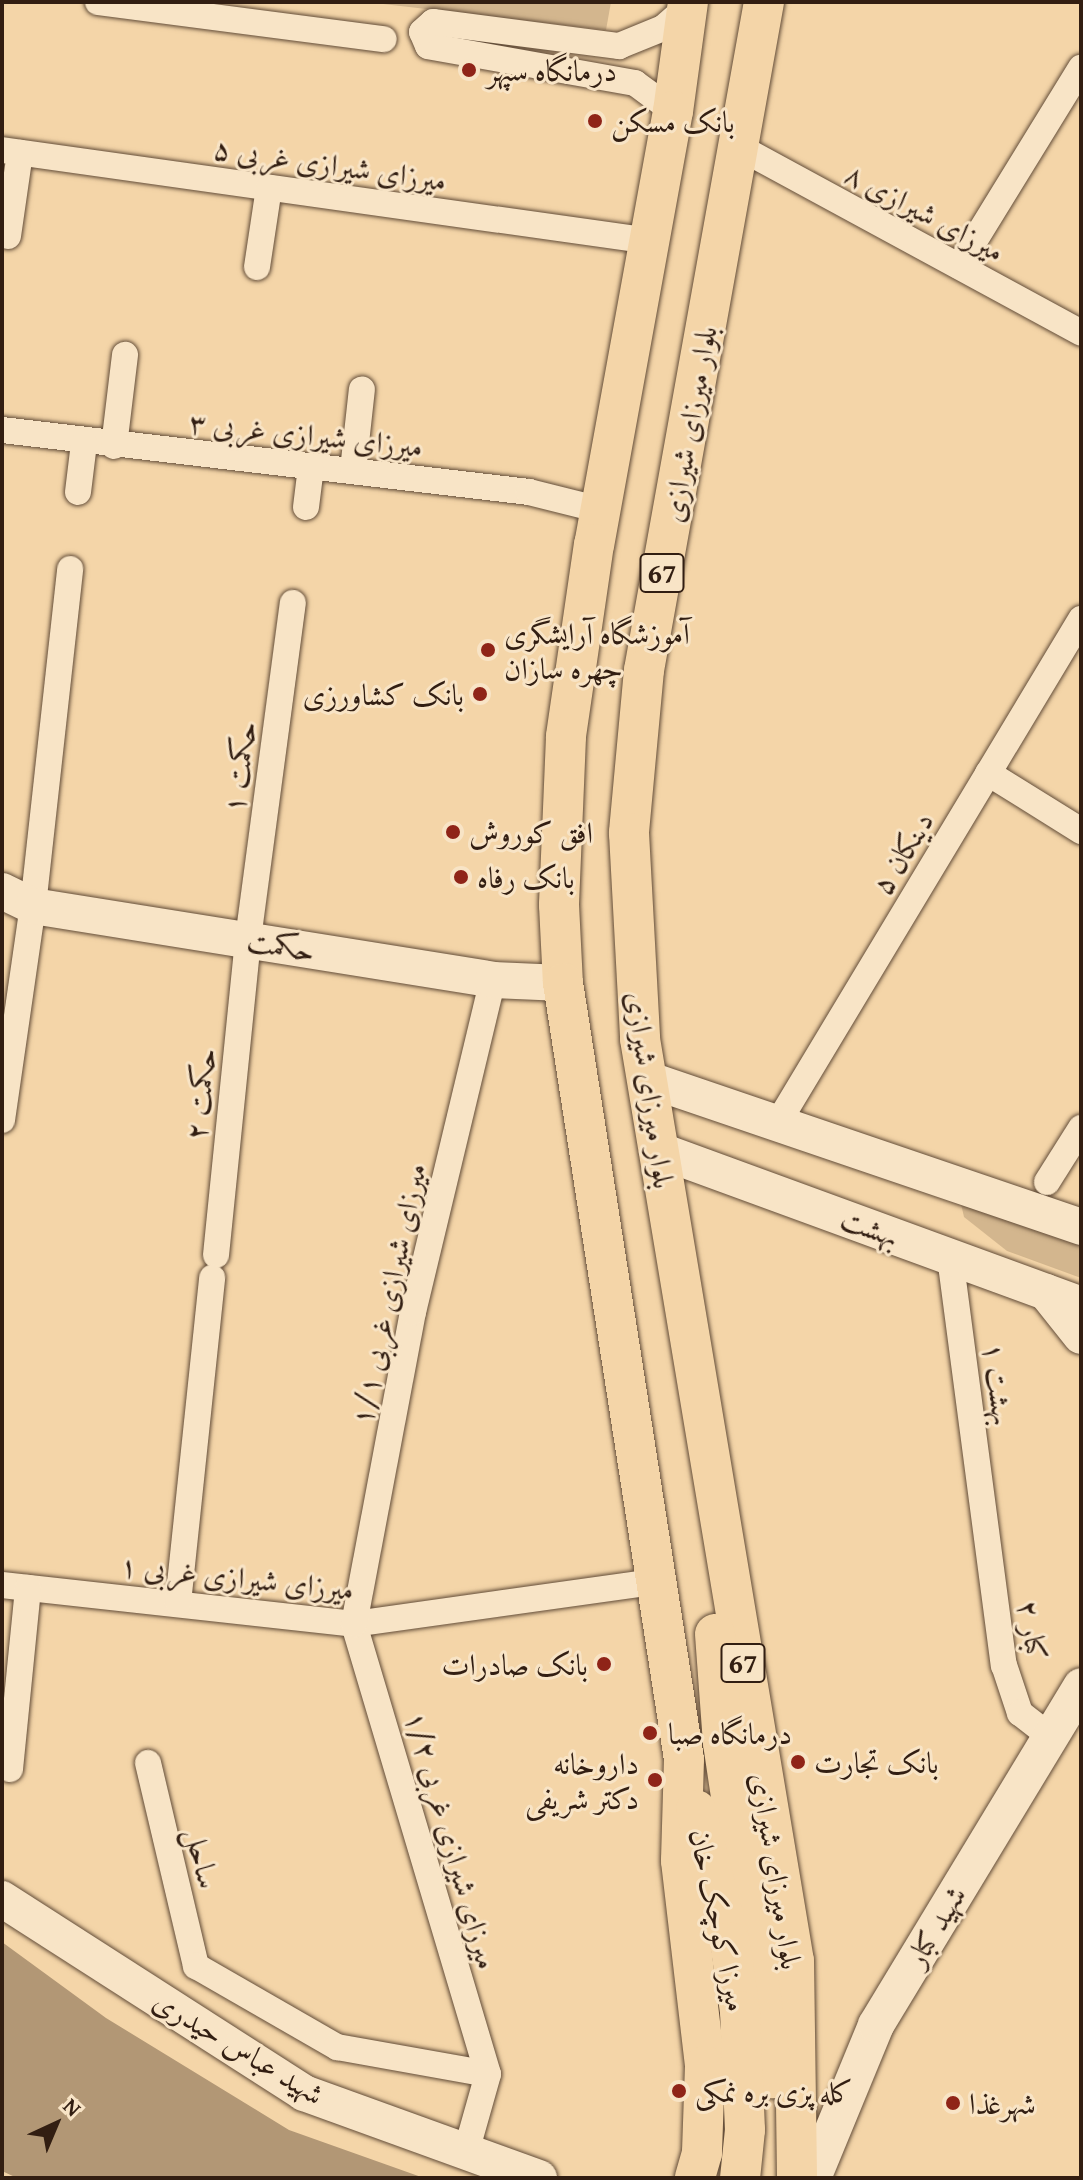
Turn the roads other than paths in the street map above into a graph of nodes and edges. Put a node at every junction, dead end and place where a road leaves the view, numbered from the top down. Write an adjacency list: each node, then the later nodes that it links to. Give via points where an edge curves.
1 (98, 2): 4 (street)
2 (764, 2): 7 (main road, بلوار میرزای شیرازی / 67)
3 (687, 5): 6 (main road, 67); 6 (street, via 663,28 619,46 433,22 422,32 428,46 635,83)
4 (384, 39)
5 (1081, 68): 12 (street)
6 (673, 111): 11 (main road, 67)
7 (739, 147): 12 (street, ۸ میرزای شیرازی); 34 (main road, بلوار میرزای شیرازی / 67, via 634,746 630,899)
8 (11, 152): 9 (street, ۵ میرزای شیرازی غربی); 10 (street)
9 (269, 188): 11 (street, ۵ میرزای شیرازی غربی); 13 (street)
10 (8, 236)
11 (650, 241): 24 (main road, 67)
12 (959, 266): 14 (street, ۸ میرزای شیرازی)
13 (257, 267)
14 (1081, 333)
15 (125, 355): 19 (street)
16 (362, 389): 21 (street)
17 (2, 430): 18 (street, ۳ میرزای شیرازی غربی)
18 (84, 443): 19 (street, ۳ میرزای شیرازی غربی); 22 (street)
19 (114, 446): 20 (street, ۳ میرزای شیرازی غربی)
20 (311, 467): 21 (street, ۳ میرزای شیرازی غربی); 23 (street)
21 (353, 470): 24 (street, ۳ میرزای شیرازی غربی, via 529,492)
22 (78, 492)
23 (306, 507)
24 (601, 510): 33 (main road, 67, via 566,737 559,905)
25 (70, 569): 30 (street)
26 (293, 603): 31 (street, ۱ حکمت)
27 (1081, 619): 28 (street, ۵ دینکان)
28 (988, 773): 29 (street); 36 (street, ۵ دینکان)
29 (1081, 831)
30 (18, 898): 31 (street, حکمت); 35 (street)
31 (248, 939): 32 (street, حکمت); 50 (street, ۲ حکمت)
32 (493, 980): 33 (street, حکمت); 51 (street, ۱/۱ میرزای شیرازی غربی, via 413,1312)
33 (563, 983): 47 (main road, 67)
34 (647, 1079): 36 (street); 38 (main road, بلوار میرزای شیرازی / 67)
35 (2, 1120)
36 (779, 1121): 40 (street)
37 (1081, 1128): 39 (street)
38 (658, 1150): 41 (street, بهشت); 45 (main road, بلوار میرزای شیرازی / 67)
39 (1047, 1182)
40 (1081, 1227)
41 (950, 1257): 42 (street, بهشت); 46 (street, ۱ بهشت)
42 (1045, 1291): 43 (street, بهشت); 44 (street)
43 (1081, 1305)
44 (1081, 1336)
45 (698, 1396): 63 (main road, via 723,1743 770,2033 775,2102); 64 (main road, بلوار میرزای شیرازی / 67, via 794,1961)
46 (984, 1519): 53 (street, ۲ کبار, via 1004,1665 1020,1713)
47 (654, 1582): 51 (street, ۱ میرزای شیرازی غربی); 54 (main road, 67)
48 (2, 1585): 49 (street, ۱ میرزای شیرازی غربی)
49 (28, 1588): 50 (street, ۱ میرزای شیرازی غربی); 56 (street)
50 (178, 1603): 51 (street, ۱ میرزای شیرازی غربی)
51 (354, 1624): 58 (street, ۱/۲ میرزای شیرازی غربی)
52 (1081, 1686): 53 (street, شهید کبار)
53 (1049, 1736): 65 (street, شهید کبار, via 876,2025)
54 (684, 1759): 61 (main road, 67, via 681,1861 705,2066 702,2153); 62 (main road, میرزا کوچک خان, via 730,1942 740,2011 745,2130)
55 (148, 1763): 58 (street, ساحل, via 196,1966 337,2047)
56 (10, 1769)
57 (2, 1899): 59 (street, شهید عباس حیدری, via 304,2093)
58 (488, 2074): 59 (street)
59 (466, 2152): 60 (street, شهید عباس حیدری)
60 (539, 2178)
61 (695, 2178)
62 (740, 2178)
63 (771, 2178)
64 (797, 2178)
65 (813, 2178)

